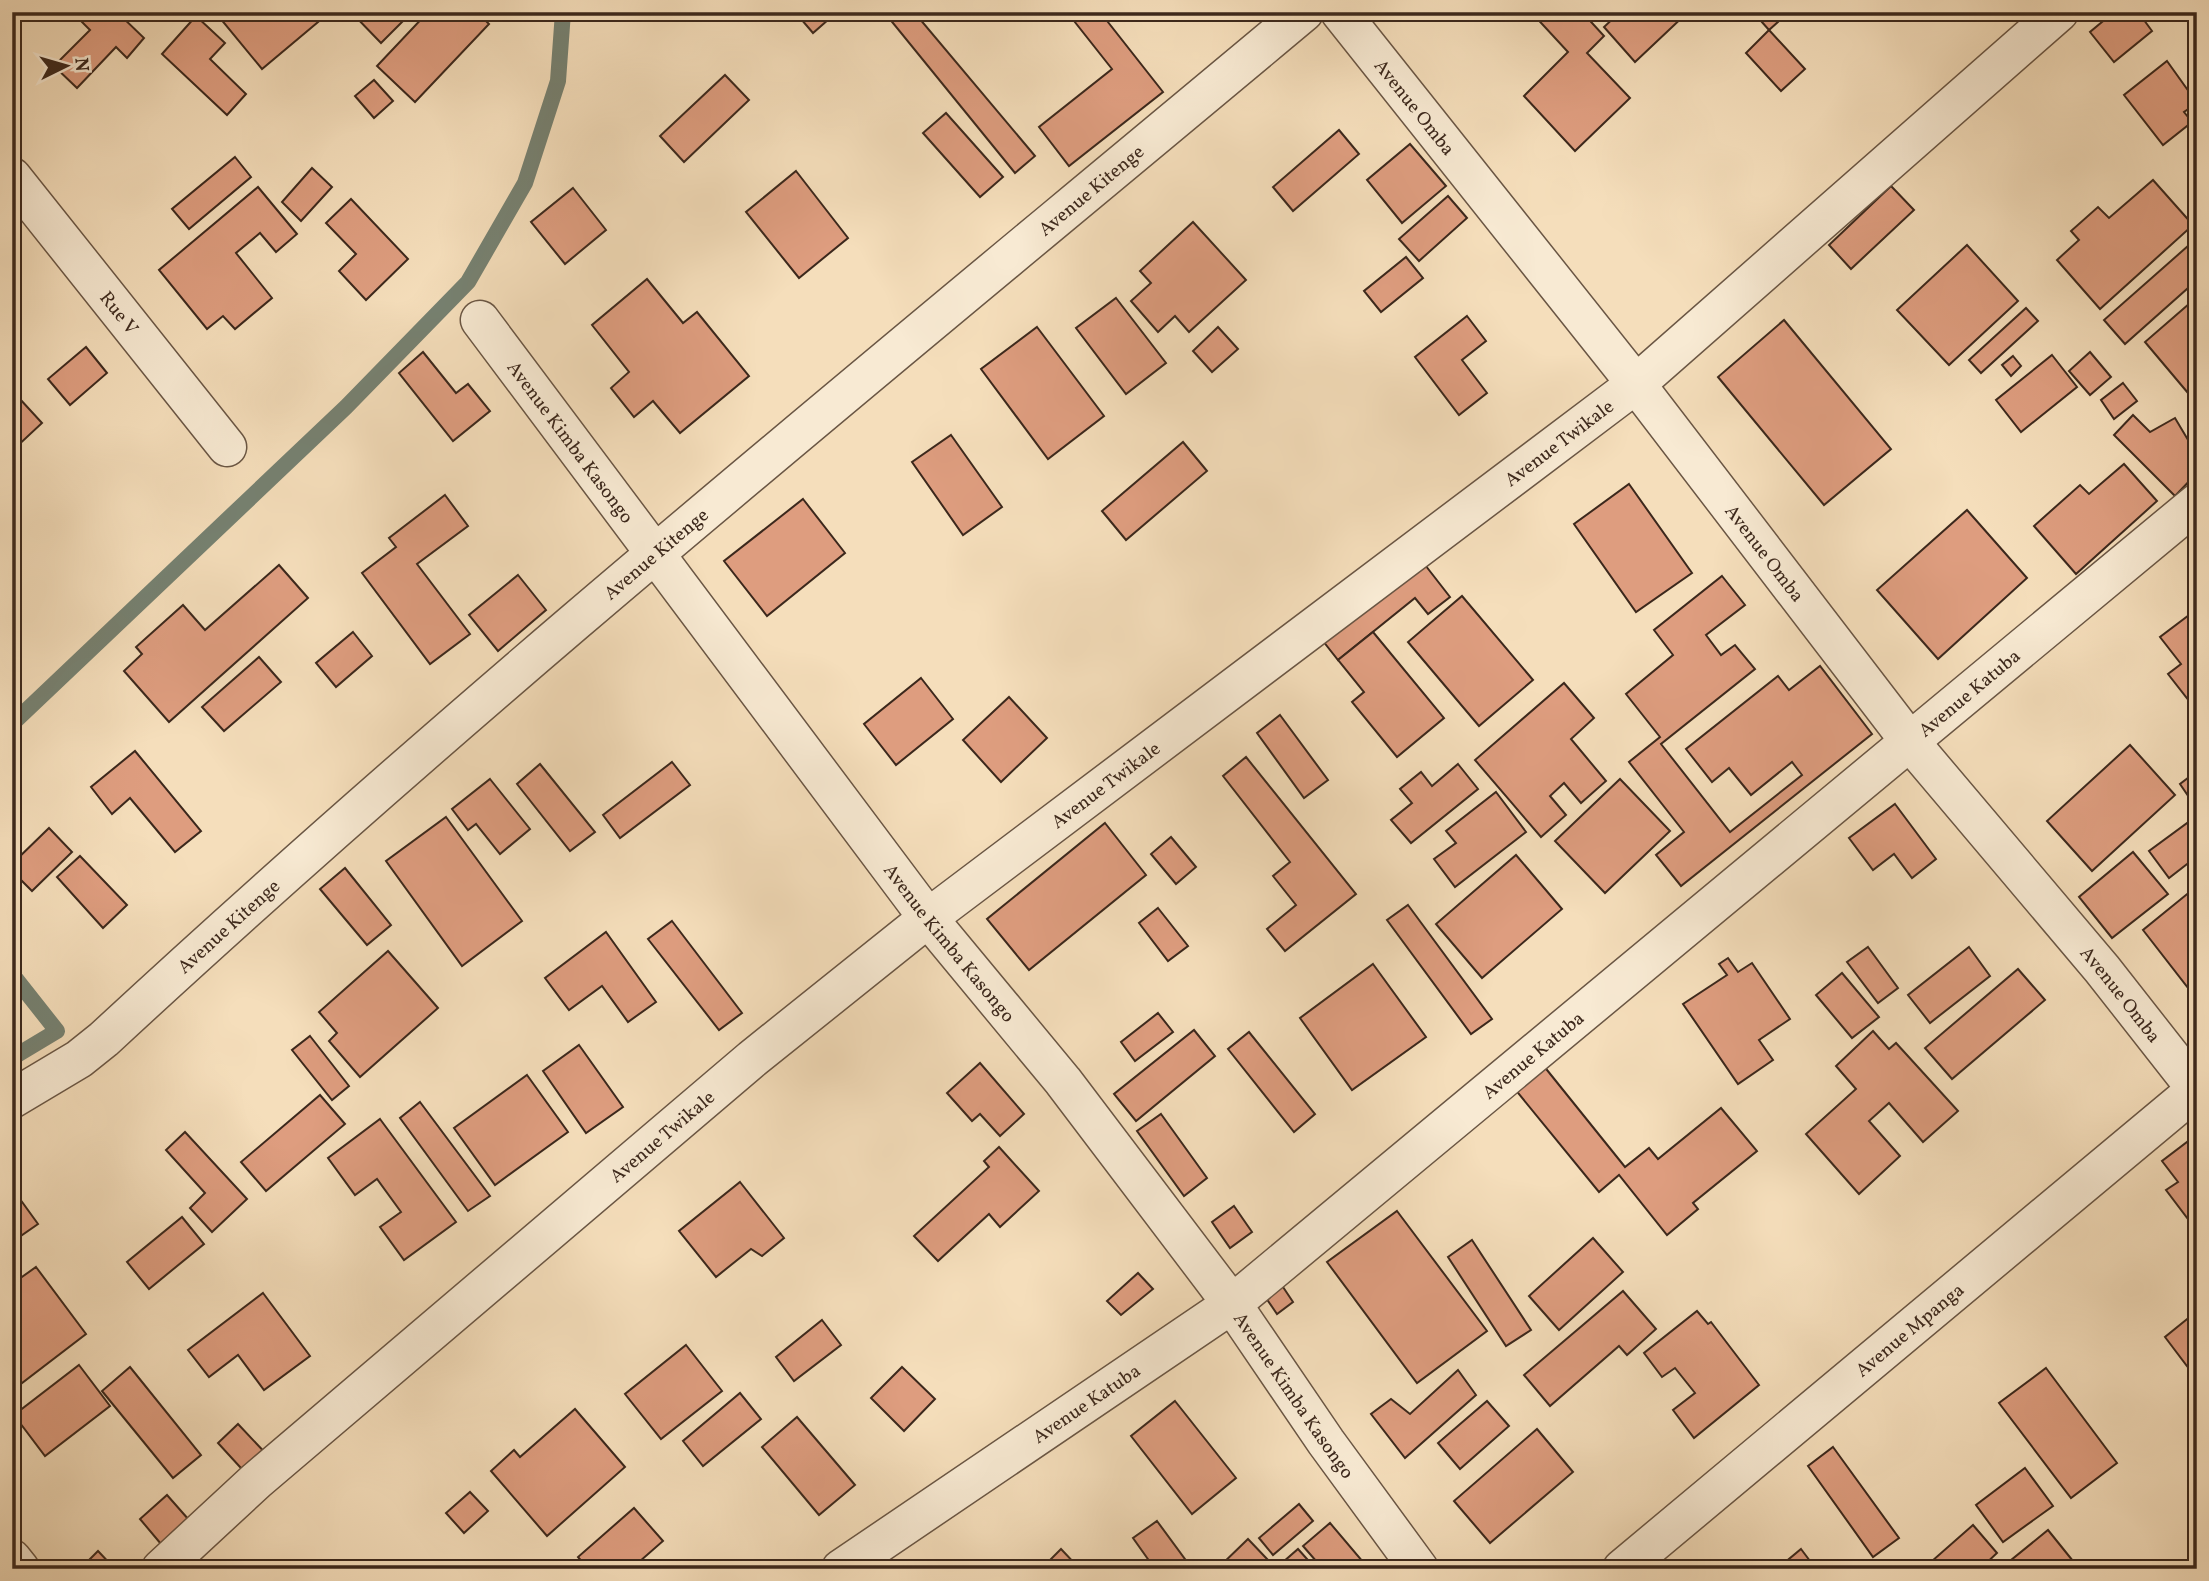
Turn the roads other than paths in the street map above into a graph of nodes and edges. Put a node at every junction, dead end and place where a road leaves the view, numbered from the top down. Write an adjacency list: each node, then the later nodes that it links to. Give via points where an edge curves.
1 (1304, 12): 9 (street, Avenue Kitenge)
2 (1340, 12): 6 (street, Avenue Omba)
3 (2059, 12): 6 (street, Avenue Twikale)
4 (12, 177): 7 (street, Rue V)
5 (480, 320): 9 (street, Avenue Kimba Kasongo)
6 (1636, 384): 10 (street, Avenue Omba); 11 (street, Avenue Twikale)
7 (227, 447)
8 (2197, 502): 10 (street, Avenue Katuba)
9 (654, 555): 11 (street, Avenue Kimba Kasongo); 13 (street, Avenue Kitenge, via 254,900 104,1040)
10 (1911, 743): 12 (street, Avenue Omba); 14 (street, Avenue Katuba)
11 (928, 918): 14 (street, Avenue Kimba Kasongo, via 1063,1081); 17 (street, Avenue Twikale, via 656,1140 256,1481)
12 (2197, 1089): 20 (street, Avenue Mpanga)
13 (12, 1099)
14 (1232, 1304): 18 (street, Avenue Katuba); 19 (street, Avenue Kimba Kasongo)
15 (12, 1559): 16 (street)
16 (20, 1569)
17 (161, 1569)
18 (841, 1569)
19 (1419, 1569)
20 (1622, 1569)

